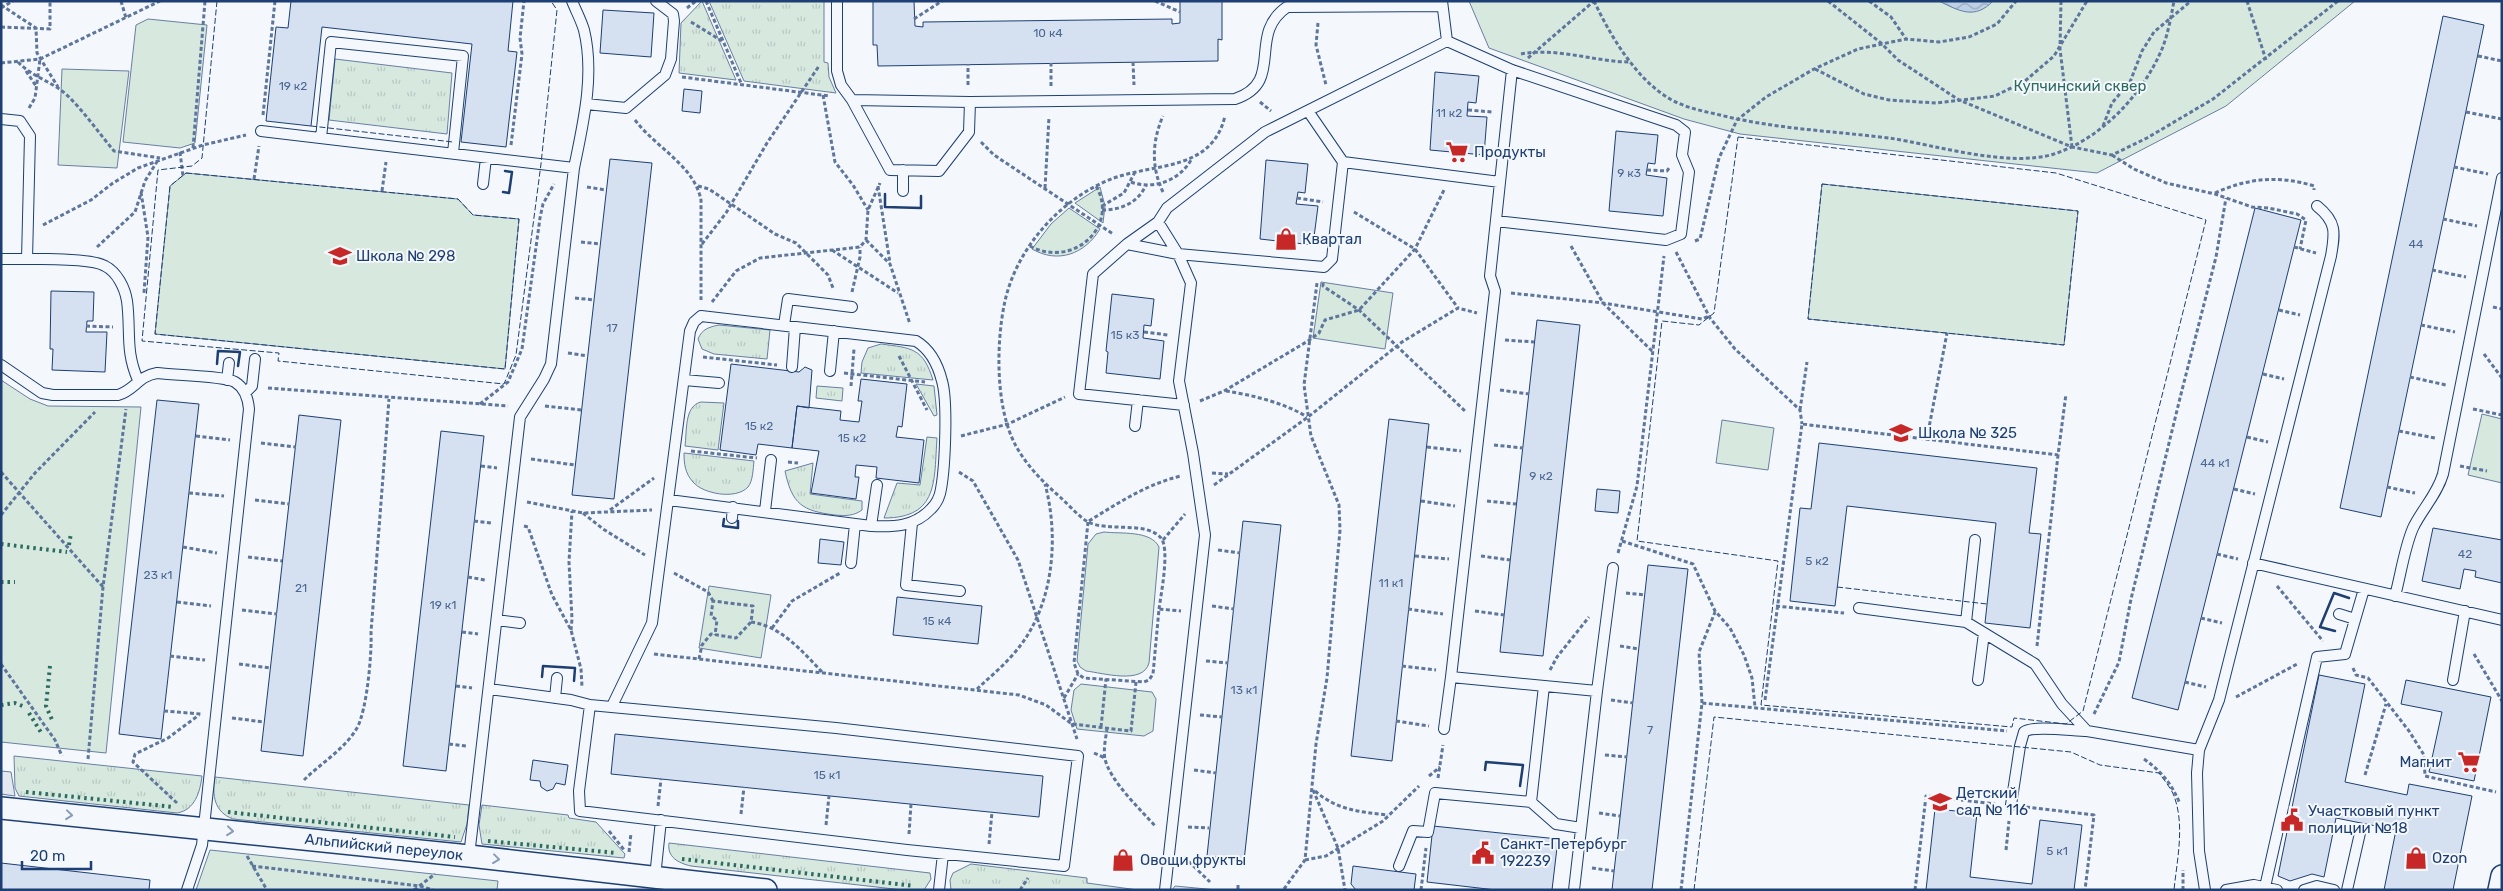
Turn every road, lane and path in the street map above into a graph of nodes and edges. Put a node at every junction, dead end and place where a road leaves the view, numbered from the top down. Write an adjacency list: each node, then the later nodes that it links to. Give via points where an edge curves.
1 (4, 1): 26 (path)
2 (13, 1): 26 (path)
3 (50, 1): 34 (path, via 50,29)
4 (121, 1): 31 (path)
5 (160, 1): 31 (path)
6 (205, 1): 89 (path)
7 (275, 1): 84 (path)
8 (524, 1): 97 (path, via 520,38 522,54)
9 (572, 1): 72 (lane, via 584,30 588,60)
10 (656, 1): 28 (lane)
11 (706, 1): 36 (path)
12 (837, 1): 66 (lane, via 838,71 841,85)
13 (942, 1): 32 (path)
14 (1155, 1): 29 (path)
15 (1594, 1): 40 (path); 48 (path, via 1614,39)
16 (1828, 1): 38 (path)
17 (1869, 1): 35 (path, via 1891,17)
18 (2016, 1): 35 (path, via 1997,24 1969,37 1939,42)
19 (2061, 1): 39 (path)
20 (2088, 1): 39 (path)
21 (2174, 1): 30 (path)
22 (2191, 1): 30 (path)
23 (2247, 1): 43 (path)
24 (2338, 1): 43 (path)
25 (1442, 4): 27 (lane); 37 (lane)
26 (2, 6): 34 (path)
27 (1317, 6): 63 (lane, via 1287,7 1270,24 1266,36 1265,66); 68 (path, via 1316,45)
28 (668, 9): 36 (path); 56 (lane, via 674,21 671,60)
29 (1180, 12)
30 (2171, 15): 83 (path, via 2142,51 2130,82 2109,110); 83 (path, via 2163,48 2152,70)
31 (126, 18): 42 (path)
32 (914, 19)
33 (1, 27): 34 (path)
34 (36, 28): 42 (path)
35 (1906, 39): 38 (path)
36 (723, 41): 57 (path)
37 (1447, 41): 54 (lane); 68 (lane)
38 (1881, 42): 52 (path); 69 (path, via 1898,60)
39 (2060, 48): 69 (path, via 2025,81 1994,96); 88 (path)
40 (1536, 51): 48 (path, via 1609,62); 54 (path)
41 (2478, 56): 44 (path)
42 (40, 59): 45 (path); 55 (path); 59 (path)
43 (2266, 60): 93 (path, via 2213,99)
44 (2502, 61)
45 (18, 62): 49 (path); 53 (path)
46 (822, 62): 62 (path)
47 (1133, 62): 60 (path)
48 (1632, 62): 80 (path, via 1649,82 1679,104)
49 (1, 63)
50 (1051, 63): 70 (path)
51 (968, 64): 61 (path)
52 (1814, 69): 69 (path, via 1864,94 1889,100 1920,103); 80 (path)
53 (26, 70): 55 (path); 58 (path)
54 (1512, 70): 77 (lane); 92 (lane, via 1676,125 1686,132)
55 (38, 75): 58 (path); 59 (path)
56 (665, 75): 57 (path); 73 (lane)
57 (741, 84): 62 (path)
58 (37, 87): 81 (path, via 35,98)
59 (58, 88): 94 (path, via 114,151)
60 (1134, 88)
61 (968, 91)
62 (801, 92): 64 (path); 125 (path)
63 (1249, 92): 65 (lane); 82 (path)
64 (823, 95): 66 (path); 131 (path, via 835,162)
65 (1228, 99): 67 (lane); 96 (path, via 1216,136)
66 (852, 100): 71 (lane); 102 (lane)
67 (1168, 100): 70 (lane); 101 (path, via 1154,144)
68 (1330, 100): 75 (lane)
69 (1959, 100): 88 (path)
70 (1048, 101): 71 (lane); 118 (path, via 1050,137)
71 (970, 102): 85 (lane)
72 (586, 104): 73 (lane); 100 (lane, via 582,140)
73 (626, 108): 115 (path, via 645,134 688,172)
74 (1468, 110): 77 (path)
75 (1308, 111): 82 (lane); 98 (lane)
76 (2466, 112): 79 (path)
77 (1507, 114): 111 (lane)
78 (1, 119): 81 (lane)
79 (2502, 119)
80 (1737, 120): 88 (path, via 1888,138 2014,159 2053,154); 141 (path, via 1719,158 1700,238)
81 (20, 121): 138 (lane, via 30,136)
82 (1285, 122): 128 (lane, via 1245,146)
83 (2103, 127): 88 (path)
84 (261, 131): 86 (lane); 89 (path); 109 (path)
85 (969, 132): 103 (lane, via 939,170); 118 (path, via 994,154)
86 (321, 138): 87 (lane); 91 (lane, via 331,42 463,56)
87 (388, 146): 91 (lane); 119 (path)
88 (2072, 147): 93 (path)
89 (193, 148): 90 (path)
90 (180, 152): 94 (path); 106 (path)
91 (453, 154): 95 (lane)
92 (1682, 155): 104 (path, via 1667,171); 140 (lane, via 1689,172 1681,234)
93 (2112, 155): 122 (path, via 2166,183)
94 (160, 158): 121 (path, via 152,166); 138 (path, via 127,173 78,208)
95 (486, 158): 97 (lane); 112 (lane)
96 (1191, 158): 101 (path); 113 (path, via 1179,174)
97 (509, 160): 100 (lane)
98 (1343, 162): 107 (lane); 127 (lane)
99 (2454, 167): 108 (path)
100 (574, 168): 217 (path, via 556,182 543,204 526,329 517,363 503,388); 218 (lane, via 551,364)
101 (1155, 168): 105 (path); 113 (path)
102 (890, 170): 103 (lane); 116 (path)
103 (903, 170): 120 (lane)
104 (1647, 170)
105 (1136, 171): 110 (path); 117 (path)
106 (183, 176)
107 (1450, 176): 111 (lane); 148 (path)
108 (2497, 177): 137 (lane)
109 (254, 179)
110 (1131, 182): 114 (path); 130 (path, via 1119,198)
111 (1500, 182): 133 (lane)
112 (484, 184)
113 (1159, 184): 114 (path); 128 (path)
114 (1146, 185): 130 (path, via 1132,202 1117,209)
115 (698, 186): 125 (path); 142 (path)
116 (878, 186): 131 (path); 158 (path)
117 (1096, 186): 126 (path); 130 (path)
118 (1046, 188): 126 (path)
119 (382, 191)
120 (904, 191)
121 (142, 192): 157 (path, via 135,212); 164 (path, via 148,237)
122 (2215, 194): 124 (path); 129 (path, via 2253,180 2296,180 2314,186)
123 (1297, 198): 127 (path)
124 (2226, 198): 149 (path, via 2252,207 2297,214 2306,220); 377 (path, via 2216,256 2131,600 2119,662)
125 (732, 204): 142 (path); 152 (path, via 775,234 796,243)
126 (1069, 204): 135 (path); 145 (path)
127 (1339, 204): 148 (path); 153 (lane, via 1332,259 1324,267)
128 (1170, 206): 134 (lane)
129 (2318, 206): 154 (lane, via 2330,216 2334,237)
130 (1102, 208): 135 (path)
131 (868, 210): 139 (path)
132 (2443, 219): 137 (path)
133 (1496, 221): 136 (lane); 162 (lane, via 1490,276)
134 (1158, 222): 143 (lane); 153 (lane)
135 (1098, 225): 143 (path); 145 (path, via 1085,243 1072,251 1049,253)
136 (1561, 229): 140 (lane); 165 (path)
137 (2492, 229): 161 (lane)
138 (29, 231): 156 (lane)
139 (866, 240): 144 (path); 158 (path)
140 (1666, 240): 151 (path); 170 (path)
141 (1691, 242)
142 (702, 244): 171 (path)
143 (1127, 244): 153 (lane); 212 (lane, via 1092,274)
144 (860, 246): 150 (path); 159 (path)
145 (1030, 246): 226 (path, via 1008,290 1002,322 1000,376)
146 (1683, 246): 151 (path)
147 (2294, 247): 149 (path)
148 (1415, 249): 167 (path); 168 (path)
149 (2300, 249): 154 (path)
150 (832, 250): 152 (path); 159 (path)
151 (1675, 250): 172 (path)
152 (804, 252): 166 (path, via 828,275); 171 (path, via 768,256 746,264 725,283)
153 (1178, 254): 185 (lane, via 1191,283)
154 (2330, 256): 174 (lane)
155 (1, 259): 156 (lane)
156 (27, 259): 157 (lane)
157 (85, 262): 179 (lane, via 104,265 118,279 127,300)
158 (890, 264): 163 (path)
159 (858, 266): 163 (path); 166 (path)
160 (2432, 270): 161 (path)
161 (2482, 280): 184 (lane)
162 (1495, 291): 165 (path); 173 (lane)
163 (899, 293): 187 (path)
164 (143, 295)
165 (1603, 304): 170 (path); 191 (path)
166 (846, 306): 175 (lane, via 788,299)
167 (1458, 308): 173 (path); 190 (path)
168 (1359, 310): 188 (path, via 1325,320 1319,333); 188 (path, via 1323,286 1323,281 1317,280); 190 (path)
169 (2279, 310): 174 (path)
170 (1657, 314): 172 (path, via 1702,320); 191 (path)
171 (701, 316): 175 (lane); 203 (lane, via 690,331)
172 (1709, 316): 223 (path, via 1735,349)
173 (1492, 317): 186 (lane)
174 (2315, 319): 204 (lane)
175 (784, 325): 178 (lane)
176 (2421, 325): 184 (path)
177 (86, 326): 179 (path)
178 (795, 326): 180 (lane); 196 (lane)
179 (128, 327): 201 (lane, via 130,362)
180 (834, 331): 183 (lane); 197 (lane)
181 (1144, 332): 185 (path)
182 (1947, 333): 233 (path)
183 (855, 334): 187 (lane); 206 (path)
184 (2470, 335): 200 (path); 208 (lane)
185 (1184, 337): 219 (lane, via 1179,381)
186 (1490, 338): 189 (path); 207 (lane)
187 (916, 341): 236 (lane, via 929,351 943,383)
188 (1308, 341): 210 (path); 225 (path, via 1304,385)
189 (1534, 342)
190 (1398, 347): 225 (path); 229 (path)
191 (1653, 352): 283 (path, via 1637,486)
192 (255, 359): 209 (lane)
193 (1807, 362): 223 (path)
194 (229, 363): 202 (lane)
195 (1, 365): 211 (lane, via 32,388 53,395)
196 (792, 367)
197 (830, 371)
198 (2263, 374): 204 (path)
199 (2410, 377): 208 (path)
200 (2502, 378)
201 (138, 380): 202 (lane, via 157,373); 211 (lane)
202 (227, 380): 209 (lane)
203 (684, 380): 205 (lane); 242 (lane)
204 (2299, 382): 237 (lane)
205 (719, 383)
206 (851, 386)
207 (1484, 388): 213 (path); 229 (lane)
208 (2460, 388): 220 (lane)
209 (248, 389): 215 (path); 235 (lane)
210 (1224, 391): 219 (path); 225 (path, via 1252,396 1297,410)
211 (126, 392): 298 (path, via 126,418)
212 (1079, 394): 216 (lane); 226 (path, via 1070,394)
213 (1529, 394)
214 (2066, 394): 243 (path)
215 (389, 399): 217 (path); 389 (path, via 372,654 365,698 358,728)
216 (1138, 400): 219 (lane); 228 (lane)
217 (479, 404): 218 (path)
218 (526, 405): 222 (path); 244 (lane, via 520,417)
219 (1184, 405): 252 (lane)
220 (2457, 406): 224 (path); 234 (lane)
221 (97, 410): 258 (path)
222 (582, 410)
223 (1800, 410): 227 (path)
224 (2502, 415)
225 (1308, 417): 253 (path); 391 (path, via 1311,436 1339,505 1340,515 1328,668 1316,744)
226 (1008, 424): 236 (path); 254 (path, via 1010,435 1022,456)
227 (1802, 424): 233 (path); 304 (path)
228 (1135, 426)
229 (1480, 426): 240 (lane)
230 (2399, 430): 234 (path)
231 (196, 436): 235 (path)
232 (2247, 437): 237 (path)
233 (1927, 438): 243 (path)
234 (2450, 441): 248 (lane)
235 (245, 442): 238 (path); 262 (lane)
236 (944, 442): 246 (lane)
237 (2283, 446): 263 (lane)
238 (296, 447)
239 (1427, 447): 240 (path)
240 (1477, 448): 241 (path); 266 (lane)
241 (1523, 448)
242 (676, 450): 245 (path); 269 (lane); 271 (path, via 662,471)
243 (2058, 455): 340 (path)
244 (515, 457): 249 (path); 264 (lane)
245 (771, 460): 247 (path); 273 (lane)
246 (943, 461): 279 (lane, via 938,497 932,508); 318 (path, via 973,481 1018,560)
247 (798, 463)
248 (2445, 463): 250 (path); 261 (lane)
249 (576, 465)
250 (2487, 471)
251 (1, 472): 258 (path)
252 (1196, 472): 253 (path); 260 (lane); 278 (path, via 1164,480 1125,498)
253 (1229, 474): 260 (path)
254 (1045, 484): 278 (path); 318 (path, via 1051,512 1051,556 1049,578)
255 (878, 485): 281 (lane)
256 (2387, 487): 261 (path)
257 (2234, 489): 263 (path)
258 (18, 491): 275 (path); 298 (path)
259 (189, 493): 262 (path)
260 (1199, 496): 282 (path); 286 (lane)
261 (2433, 497): 301 (lane, via 2414,526)
262 (239, 498): 267 (path); 289 (lane)
263 (2270, 498): 295 (lane)
264 (510, 499): 272 (path); 277 (lane)
265 (1421, 501): 266 (path)
266 (1471, 503): 268 (path); 291 (lane)
267 (289, 504)
268 (1516, 504)
269 (668, 505): 270 (lane); 271 (path); 296 (lane)
270 (733, 507): 273 (lane); 276 (lane)
271 (610, 510): 274 (path)
272 (572, 511): 274 (path); 328 (path, via 569,562)
273 (765, 511): 280 (lane)
274 (583, 512): 296 (path, via 603,529)
275 (1, 515)
276 (732, 518)
277 (508, 521): 321 (lane); 328 (path, via 528,527 552,595)
278 (1088, 522): 282 (path, via 1149,531); 345 (path, via 1074,663)
279 (912, 523): 281 (lane, via 898,527); 300 (lane, via 906,585)
280 (855, 524): 281 (lane); 294 (lane)
281 (871, 526)
282 (1163, 540): 307 (path, via 1165,551)
283 (1622, 540): 297 (path); 311 (path, via 1693,564)
284 (1974, 540): 324 (lane)
285 (183, 547): 289 (path)
286 (1205, 548): 287 (path); 308 (lane)
287 (1240, 553)
288 (2217, 554): 295 (path)
289 (233, 555): 293 (path); 305 (lane)
290 (1414, 556): 291 (path)
291 (1465, 557): 292 (path); 313 (lane)
292 (1510, 560)
293 (282, 561)
294 (851, 563): 327 (path, via 832,579 792,601)
295 (2253, 563): 299 (lane); 326 (lane); 333 (path, via 2323,640)
296 (660, 564): 302 (path, via 708,592); 332 (lane, via 652,623)
297 (1613, 568): 356 (lane)
298 (102, 588): 383 (path)
299 (2364, 589): 301 (lane); 320 (lane)
300 (960, 591)
301 (2395, 596): 312 (lane)
302 (713, 601): 323 (path, via 753,606); 331 (path, via 711,616 718,620)
303 (177, 602): 305 (path)
304 (1776, 606): 306 (path, via 1840,614); 360 (path)
305 (227, 608): 314 (path); 337 (lane)
306 (1859, 608): 324 (lane)
307 (1159, 609): 308 (path); 351 (path, via 1153,674 1144,682)
308 (1198, 609): 309 (path); 385 (lane)
309 (1234, 609)
310 (1408, 610): 313 (path)
311 (1715, 611): 363 (path, via 1699,652); 367 (path, via 1730,628 1744,655 1752,678)
312 (2465, 611): 322 (lane); 329 (lane)
313 (1459, 612): 317 (path); 346 (lane)
314 (277, 614)
315 (1592, 614): 352 (path, via 1557,657)
316 (2339, 614): 320 (lane)
317 (1504, 615)
318 (1037, 616): 355 (path, via 1015,653); 359 (path)
319 (2201, 618): 326 (path)
320 (2355, 619): 333 (lane)
321 (497, 620): 325 (lane); 354 (lane)
322 (2502, 620)
323 (751, 622): 327 (path); 331 (path, via 736,638)
324 (1966, 622): 330 (lane)
325 (520, 623)
326 (2237, 627): 357 (lane)
327 (772, 628): 344 (path, via 798,648)
328 (571, 630): 362 (path, via 580,669)
329 (2461, 632): 350 (lane); 361 (path)
330 (1984, 633): 340 (lane); 349 (lane)
331 (715, 635): 336 (path, via 711,634 702,645)
332 (639, 652): 336 (path); 366 (lane)
333 (2346, 654): 335 (lane); 364 (path, via 2356,675 2368,678)
334 (170, 656): 337 (path)
335 (2317, 657): 357 (path, via 2306,659 2231,700); 436 (lane)
336 (700, 659): 338 (path)
337 (221, 662): 342 (path); 370 (lane)
338 (731, 663): 343 (path); 344 (path)
339 (1, 664): 381 (path, via 55,740)
340 (2035, 664): 377 (lane, via 2062,704)
341 (1402, 666): 346 (path)
342 (270, 668)
343 (730, 668)
344 (822, 673): 355 (path)
345 (1078, 674): 348 (path, via 1084,678); 359 (path)
346 (1452, 674): 352 (lane); 376 (lane)
347 (557, 678): 358 (lane)
348 (1106, 679): 351 (path); 374 (path)
349 (1978, 680)
350 (2453, 680)
351 (1136, 682): 375 (path, via 1131,731)
352 (1546, 682): 356 (lane); 395 (lane)
353 (2185, 682): 357 (path)
354 (489, 689): 358 (lane); 422 (lane)
355 (976, 690): 373 (path, via 1028,697 1046,705)
356 (1597, 691): 400 (lane)
357 (2220, 696): 380 (lane)
358 (555, 698): 362 (lane)
359 (1064, 698): 373 (path)
360 (1765, 700)
361 (2502, 701)
362 (580, 702): 365 (lane)
363 (1702, 703): 367 (path); 449 (path)
364 (2386, 703): 387 (path); 392 (path, via 2424,755 2426,776)
365 (590, 705): 366 (lane); 401 (lane, via 579,791 580,811)
366 (612, 706): 382 (lane)
367 (1754, 707): 378 (path)
368 (164, 711): 369 (path)
369 (201, 714): 370 (path); 408 (path, via 168,738 136,754 133,762)
370 (215, 716): 372 (path); 408 (lane)
371 (1396, 721): 376 (path)
372 (264, 722)
373 (1072, 724): 374 (path); 382 (path, via 1081,750)
374 (1101, 727): 375 (path)
375 (1107, 728): 415 (path, via 1107,764 1119,784)
376 (1444, 729): 384 (path)
377 (2088, 731): 378 (lane, via 2036,728); 379 (lane)
378 (2024, 732): 397 (lane)
379 (2127, 737): 380 (lane); 398 (path, via 2127,746 2166,778)
380 (2199, 750): 453 (lane, via 2199,852)
381 (62, 756)
382 (1078, 756): 423 (lane, via 1064,866)
383 (88, 759)
384 (1440, 767): 393 (path); 403 (path)
385 (1179, 768): 386 (path); 407 (lane)
386 (1216, 772)
387 (2364, 775)
388 (661, 779): 406 (path)
389 (304, 780)
390 (744, 787): 411 (path)
391 (1313, 790): 403 (path, via 1344,809); 416 (path); 424 (path)
392 (2496, 792)
393 (1435, 793): 395 (lane); 412 (lane)
394 (829, 796): 414 (path)
395 (1531, 802): 410 (lane, via 1556,824)
396 (911, 804): 418 (path)
397 (2010, 805): 419 (path); 450 (path, via 1926,796); 451 (path, via 2094,815)
398 (2181, 807)
399 (1, 808): 408 (street, Альпийский переулок, one-way to 408)
400 (1583, 811): 404 (path); 410 (lane)
401 (594, 812): 405 (lane); 405 (path, via 629,856)
402 (992, 812): 423 (path)
403 (1389, 815): 416 (path)
404 (1620, 816)
405 (634, 817): 406 (lane)
406 (658, 820): 411 (lane); 432 (lane)
407 (1173, 826): 409 (path); 415 (lane)
408 (202, 828): 422 (street, Альпийский переулок, one-way to 422); 438 (lane, via 202,845)
409 (1210, 828)
410 (1581, 828): 427 (lane)
411 (740, 830): 414 (lane)
412 (1428, 832): 426 (lane, via 1413,831); 447 (path)
413 (2360, 833): 458 (lane)
414 (825, 840): 418 (lane)
415 (1171, 845): 444 (lane)
416 (1338, 848): 424 (path, via 1326,856); 446 (path)
417 (243, 849): 425 (path)
418 (907, 850): 420 (lane)
419 (2006, 850)
420 (942, 854): 423 (lane); 443 (lane)
421 (1182, 855): 433 (path)
422 (469, 856): 432 (street, Альпийский переулок, one-way to 432)
423 (988, 859)
424 (1305, 860): 437 (path)
425 (252, 866): 435 (path); 439 (path)
426 (1399, 866)
427 (1577, 866): 430 (path); 448 (lane)
428 (2184, 867): 452 (path)
429 (437, 871): 435 (path)
430 (1614, 871)
431 (2502, 876): 459 (street)
432 (665, 882): 442 (street, Альпийский переулок)
433 (1210, 882)
434 (1238, 885): 445 (path)
435 (420, 886): 440 (path); 441 (path)
436 (2265, 888): 454 (lane, via 2254,885); 455 (lane)
437 (1284, 889)
438 (187, 890)
439 (267, 890)
440 (414, 890)
441 (433, 890)
442 (766, 890)
443 (939, 890)
444 (1165, 890)
445 (1238, 890)
446 (1345, 890)
447 (1421, 890)
448 (1574, 890)
449 (1681, 890)
450 (1915, 890)
451 (2085, 890)
452 (2183, 890)
453 (2205, 890)
454 (2226, 890)
455 (2277, 890)
456 (2304, 890): 457 (lane, via 2317,886)
457 (2334, 890)
458 (2347, 890)
459 (2499, 890)

